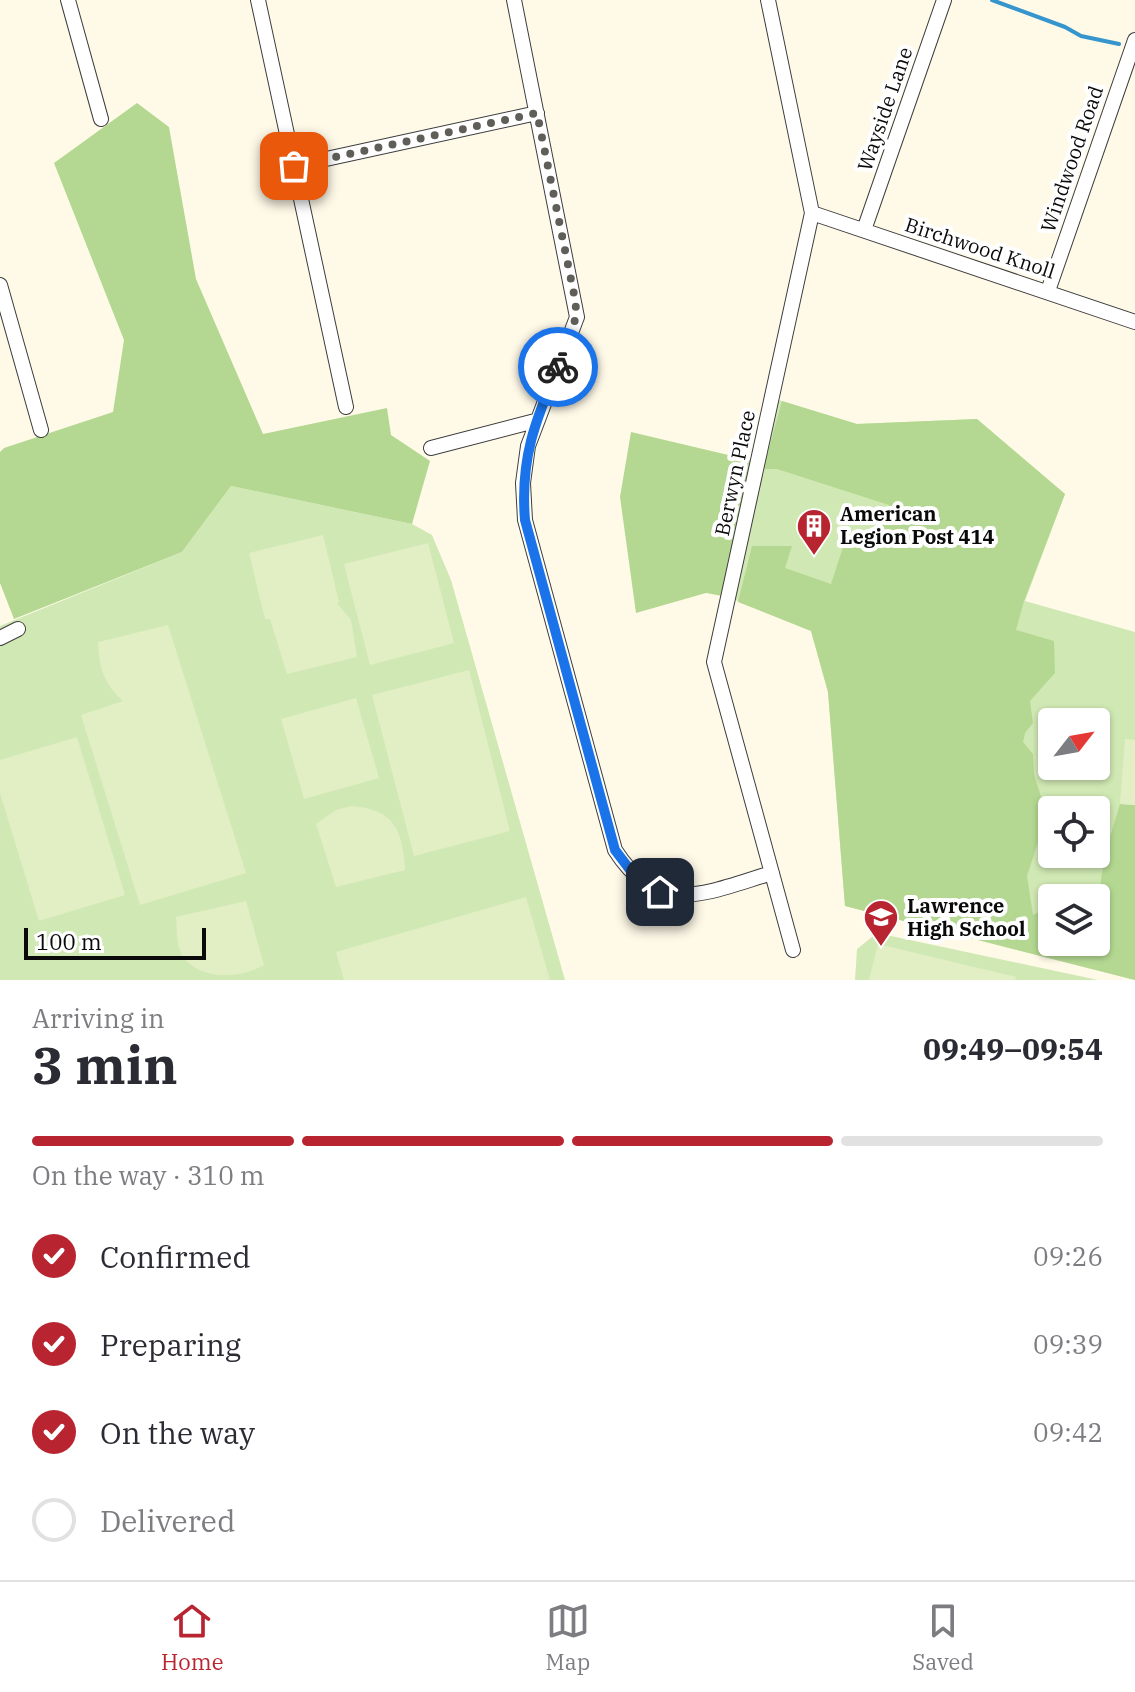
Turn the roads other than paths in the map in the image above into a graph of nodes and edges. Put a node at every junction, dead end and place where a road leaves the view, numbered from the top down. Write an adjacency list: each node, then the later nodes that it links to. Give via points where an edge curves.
1 (68, 0): 8 (street)
2 (258, 0): 9 (street)
3 (514, 0): 7 (street)
4 (768, 0): 10 (street, Berwyn Place)
5 (944, 0): 11 (street, Wayside Lane)
6 (1135, 40): 13 (street, Windwood Road)
7 (537, 113): 9 (street); 16 (street, via 577,317)
8 (101, 119)
9 (294, 166): 15 (street)
10 (812, 213): 11 (street, Birchwood Knoll); 21 (street, Berwyn Place, via 714,655)
11 (864, 230): 13 (street, Birchwood Knoll)
12 (0, 285): 17 (street)
13 (1048, 291): 14 (street, Birchwood Knoll)
14 (1135, 322)
15 (346, 407)
16 (535, 421): 18 (street); 21 (street, via 524,470 525,520 615,850 647,885 675,896 705,893)
17 (41, 430)
18 (431, 448)
19 (18, 629): 20 (street)
20 (0, 638)
21 (772, 873): 22 (street, Berwyn Place)
22 (791, 942)

